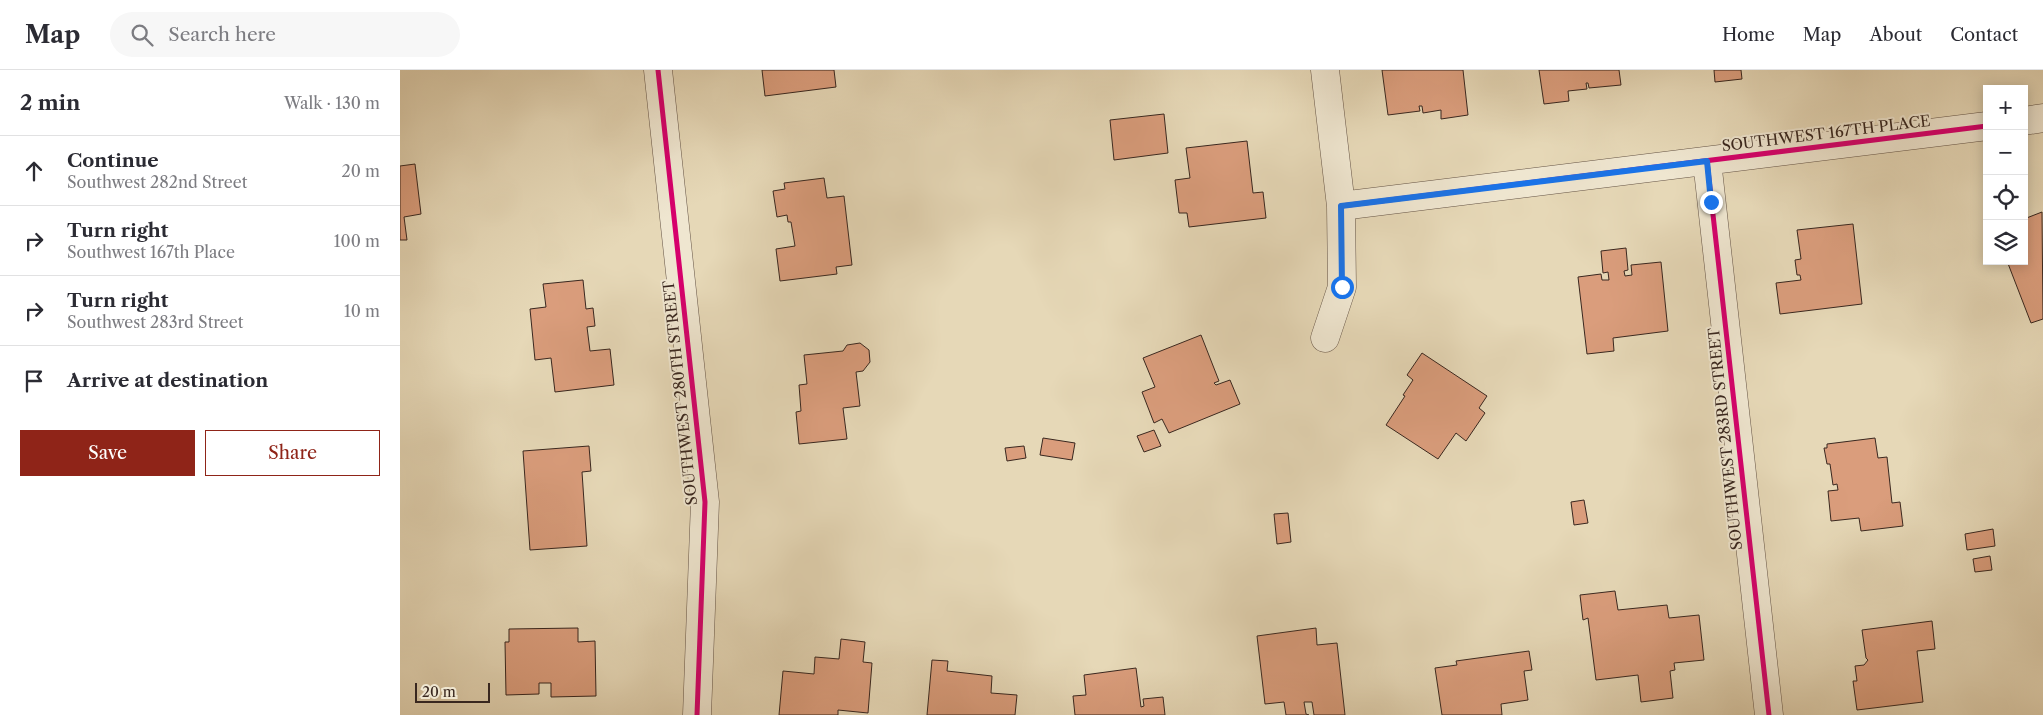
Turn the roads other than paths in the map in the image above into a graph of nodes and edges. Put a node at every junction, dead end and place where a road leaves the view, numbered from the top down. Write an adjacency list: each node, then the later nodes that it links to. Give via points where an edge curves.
1 (658, 70): 9 (street, SOUTHWEST 280TH STREET, via 705,502)
2 (1325, 70): 7 (street)
3 (2043, 118): 4 (street)
4 (2028, 120)
5 (1983, 126): 6 (street, SOUTHWEST 167TH PLACE)
6 (1707, 161): 7 (street, SOUTHWEST 167TH PLACE); 10 (street, SOUTHWEST 283RD STREET)
7 (1341, 206): 8 (street, via 1342,287)
8 (1325, 338)
9 (697, 715)
10 (1769, 715)

